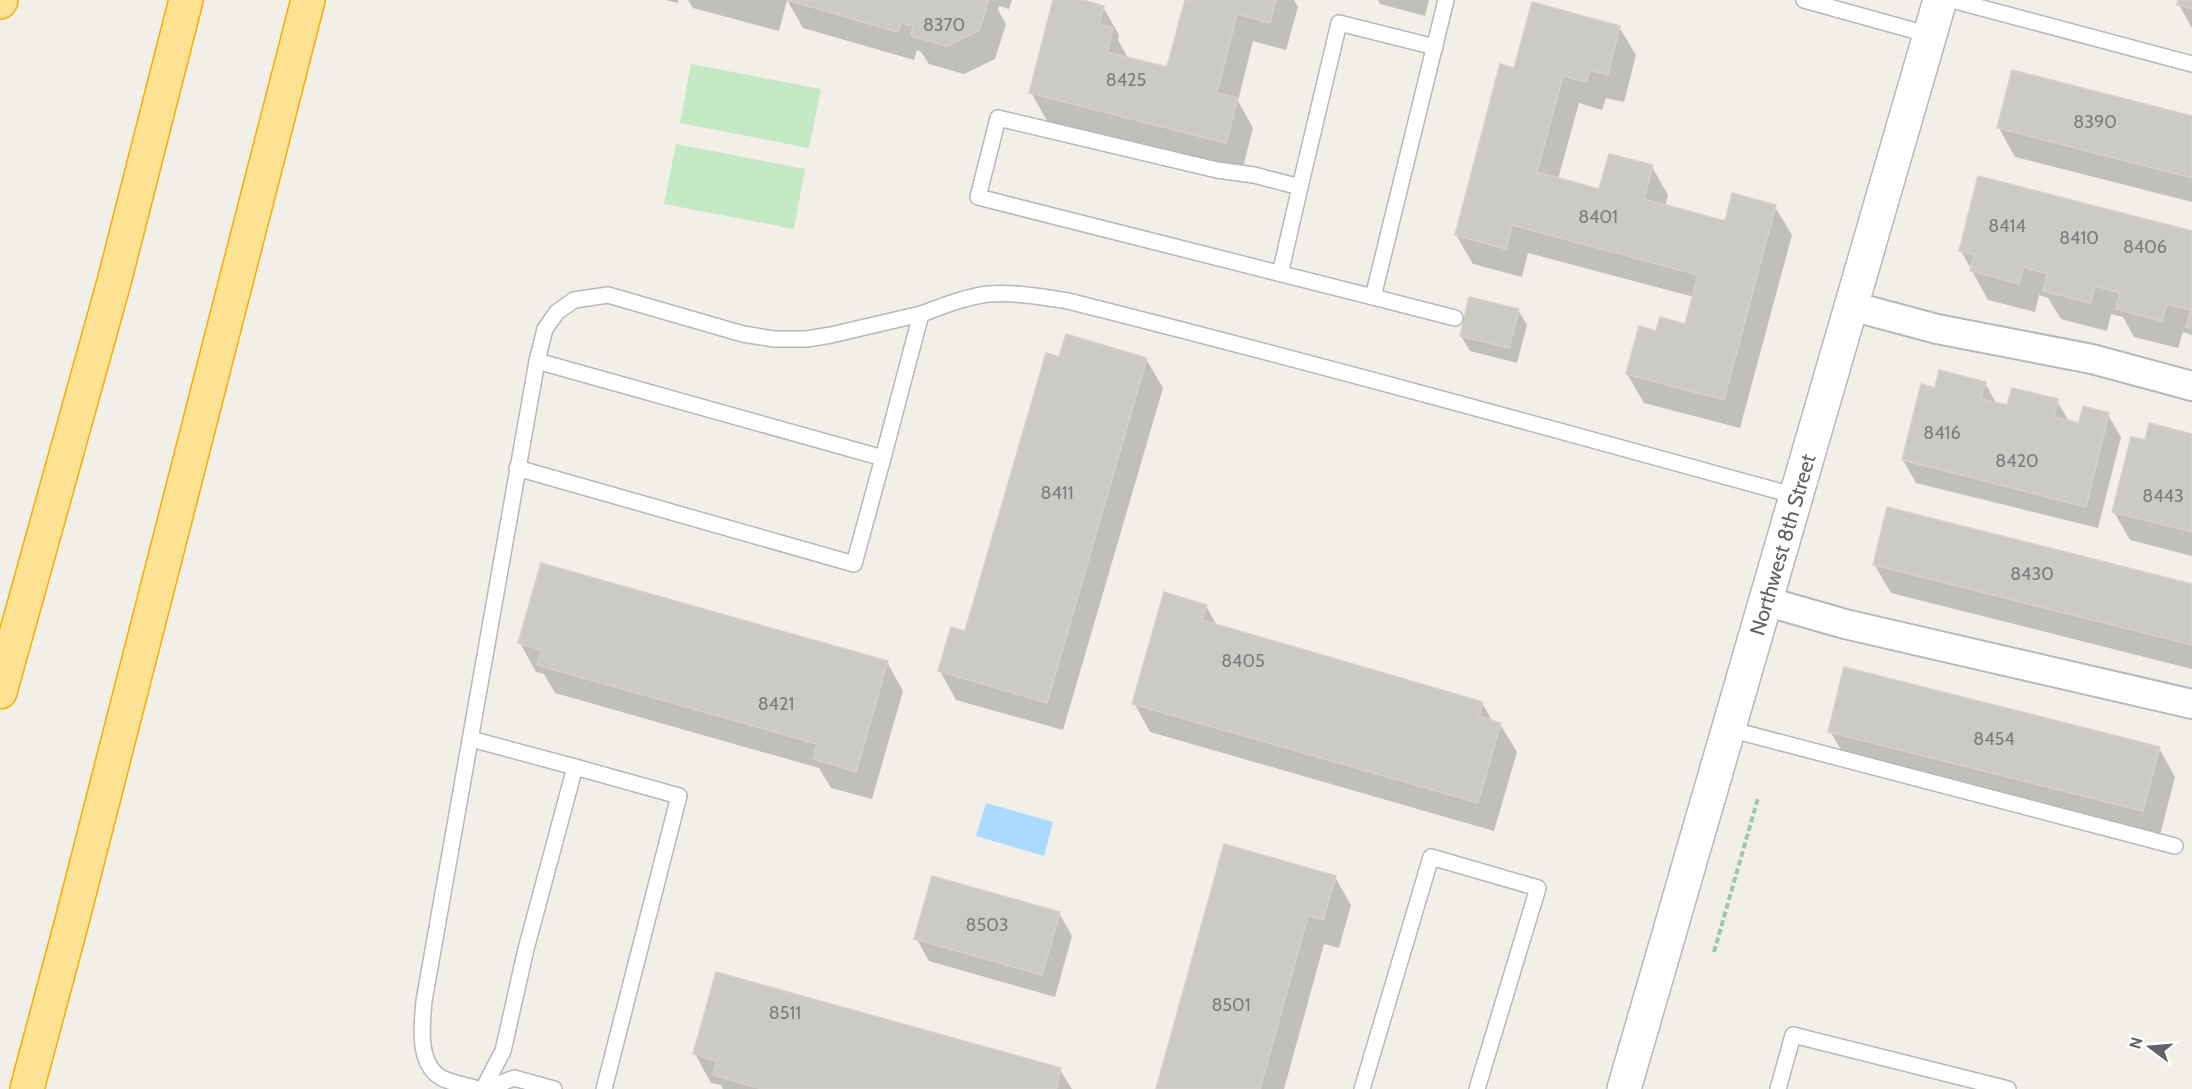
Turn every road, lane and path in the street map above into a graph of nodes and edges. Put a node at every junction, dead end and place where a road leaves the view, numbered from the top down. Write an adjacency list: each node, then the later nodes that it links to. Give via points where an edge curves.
1 (186, 0): 22 (highway, via 105,315)
2 (308, 0): 30 (highway)
3 (1446, 0): 8 (lane)
4 (1804, 0): 7 (lane)
5 (1940, 0): 7 (street, Northwest 8th Street)
6 (1952, 0): 9 (lane)
7 (1930, 35): 13 (street, Northwest 8th Street)
8 (1435, 47): 10 (lane, via 1339,23); 12 (lane)
9 (2192, 64)
10 (1300, 187): 11 (lane); 11 (lane, via 998,118 978,197)
11 (1280, 274): 12 (lane)
12 (1373, 297): 15 (lane)
13 (1851, 306): 17 (street, via 1937,328 2092,359); 20 (street, Northwest 8th Street)
14 (921, 314): 16 (lane, via 831,335 774,339 743,334 608,295 591,296 574,300 556,312 545,329); 18 (lane); 20 (lane, via 954,301 988,294 1068,301 1506,415)
15 (1455, 318)
16 (537, 361): 18 (lane); 19 (lane)
17 (2192, 386)
18 (883, 458): 19 (lane, via 854,564)
19 (517, 468): 25 (lane)
20 (1796, 496): 21 (street, Northwest 8th Street)
21 (1765, 602): 23 (street); 24 (street, Northwest 8th Street)
22 (0, 692)
23 (2192, 704)
24 (1730, 729): 28 (lane); 37 (street, Northwest 8th Street)
25 (471, 739): 26 (lane); 31 (lane, via 422,1027 429,1065 440,1077)
26 (575, 767): 32 (lane, via 503,1051); 34 (lane, via 679,796)
27 (1758, 798): 29 (path)
28 (2175, 846)
29 (1714, 952)
30 (27, 1089)
31 (477, 1089)
32 (484, 1089): 33 (lane, via 514,1078)
33 (554, 1089)
34 (604, 1089)
35 (1362, 1089): 36 (lane, via 1431,856 1538,888)
36 (1477, 1089)
37 (1624, 1089)
38 (1778, 1089): 39 (lane, via 1793,1035)
39 (2008, 1089)

